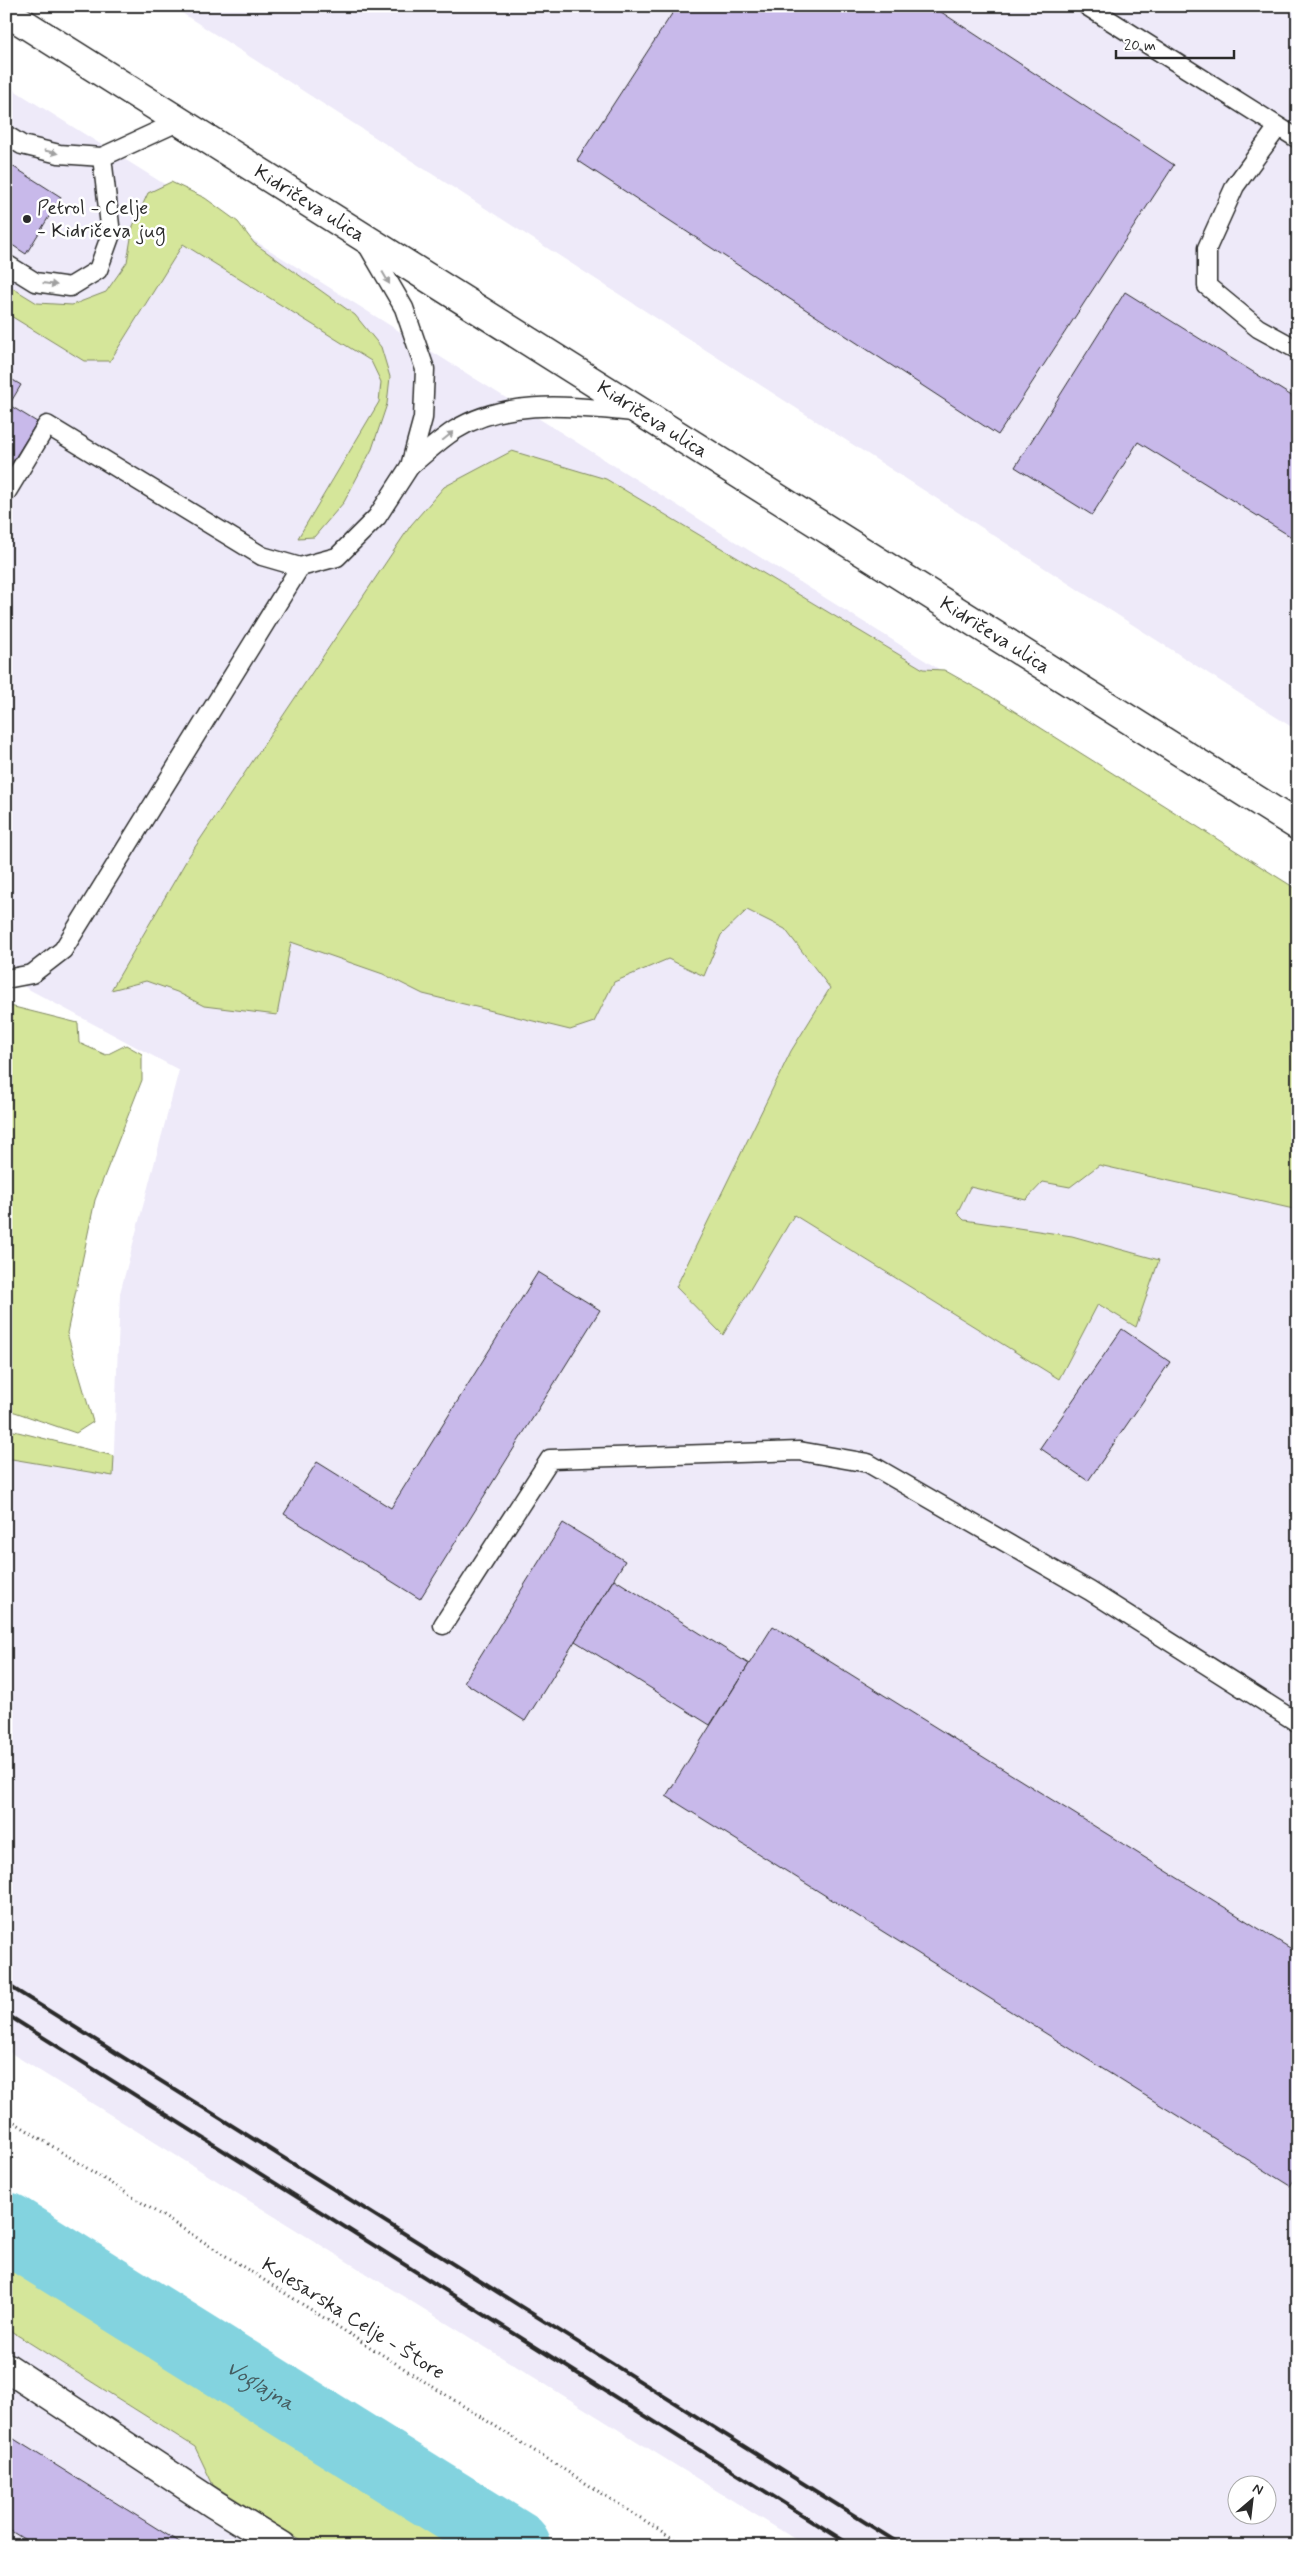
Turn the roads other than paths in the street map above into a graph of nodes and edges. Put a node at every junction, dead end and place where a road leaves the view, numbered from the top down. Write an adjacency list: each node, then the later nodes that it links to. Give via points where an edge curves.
1 (1087, 6): 4 (lane)
2 (6, 12): 3 (main road, Kidričeva ulica)
3 (180, 121): 7 (lane); 8 (main road, Kidričeva ulica)
4 (1278, 127): 6 (lane); 10 (lane, via 1235,186 1207,248 1207,286 1258,328)
5 (6, 135): 7 (lane, one-way to 7, via 22,145 59,154)
6 (1298, 139)
7 (102, 156): 9 (lane, one-way to 7, via 35,282 70,287 98,270 111,234)
8 (362, 236): 11 (main road, Kidričeva ulica); 12 (lane, one-way to 12, via 404,308 425,369 424,418)
9 (6, 264)
10 (1298, 350)
11 (642, 413): 12 (lane, one-way to 11, via 455,430 498,412 556,406); 15 (main road, Kidričeva ulica)
12 (410, 466): 14 (lane, via 377,517 337,556)
13 (6, 493): 14 (lane, via 47,425 262,556)
14 (300, 567): 16 (lane, via 63,950 32,974)
15 (1298, 826)
16 (6, 979)
17 (443, 1625): 18 (lane, via 550,1459 798,1451 868,1463 1090,1591)
18 (1298, 1723)
19 (6, 2367): 20 (main road)
20 (282, 2546)

